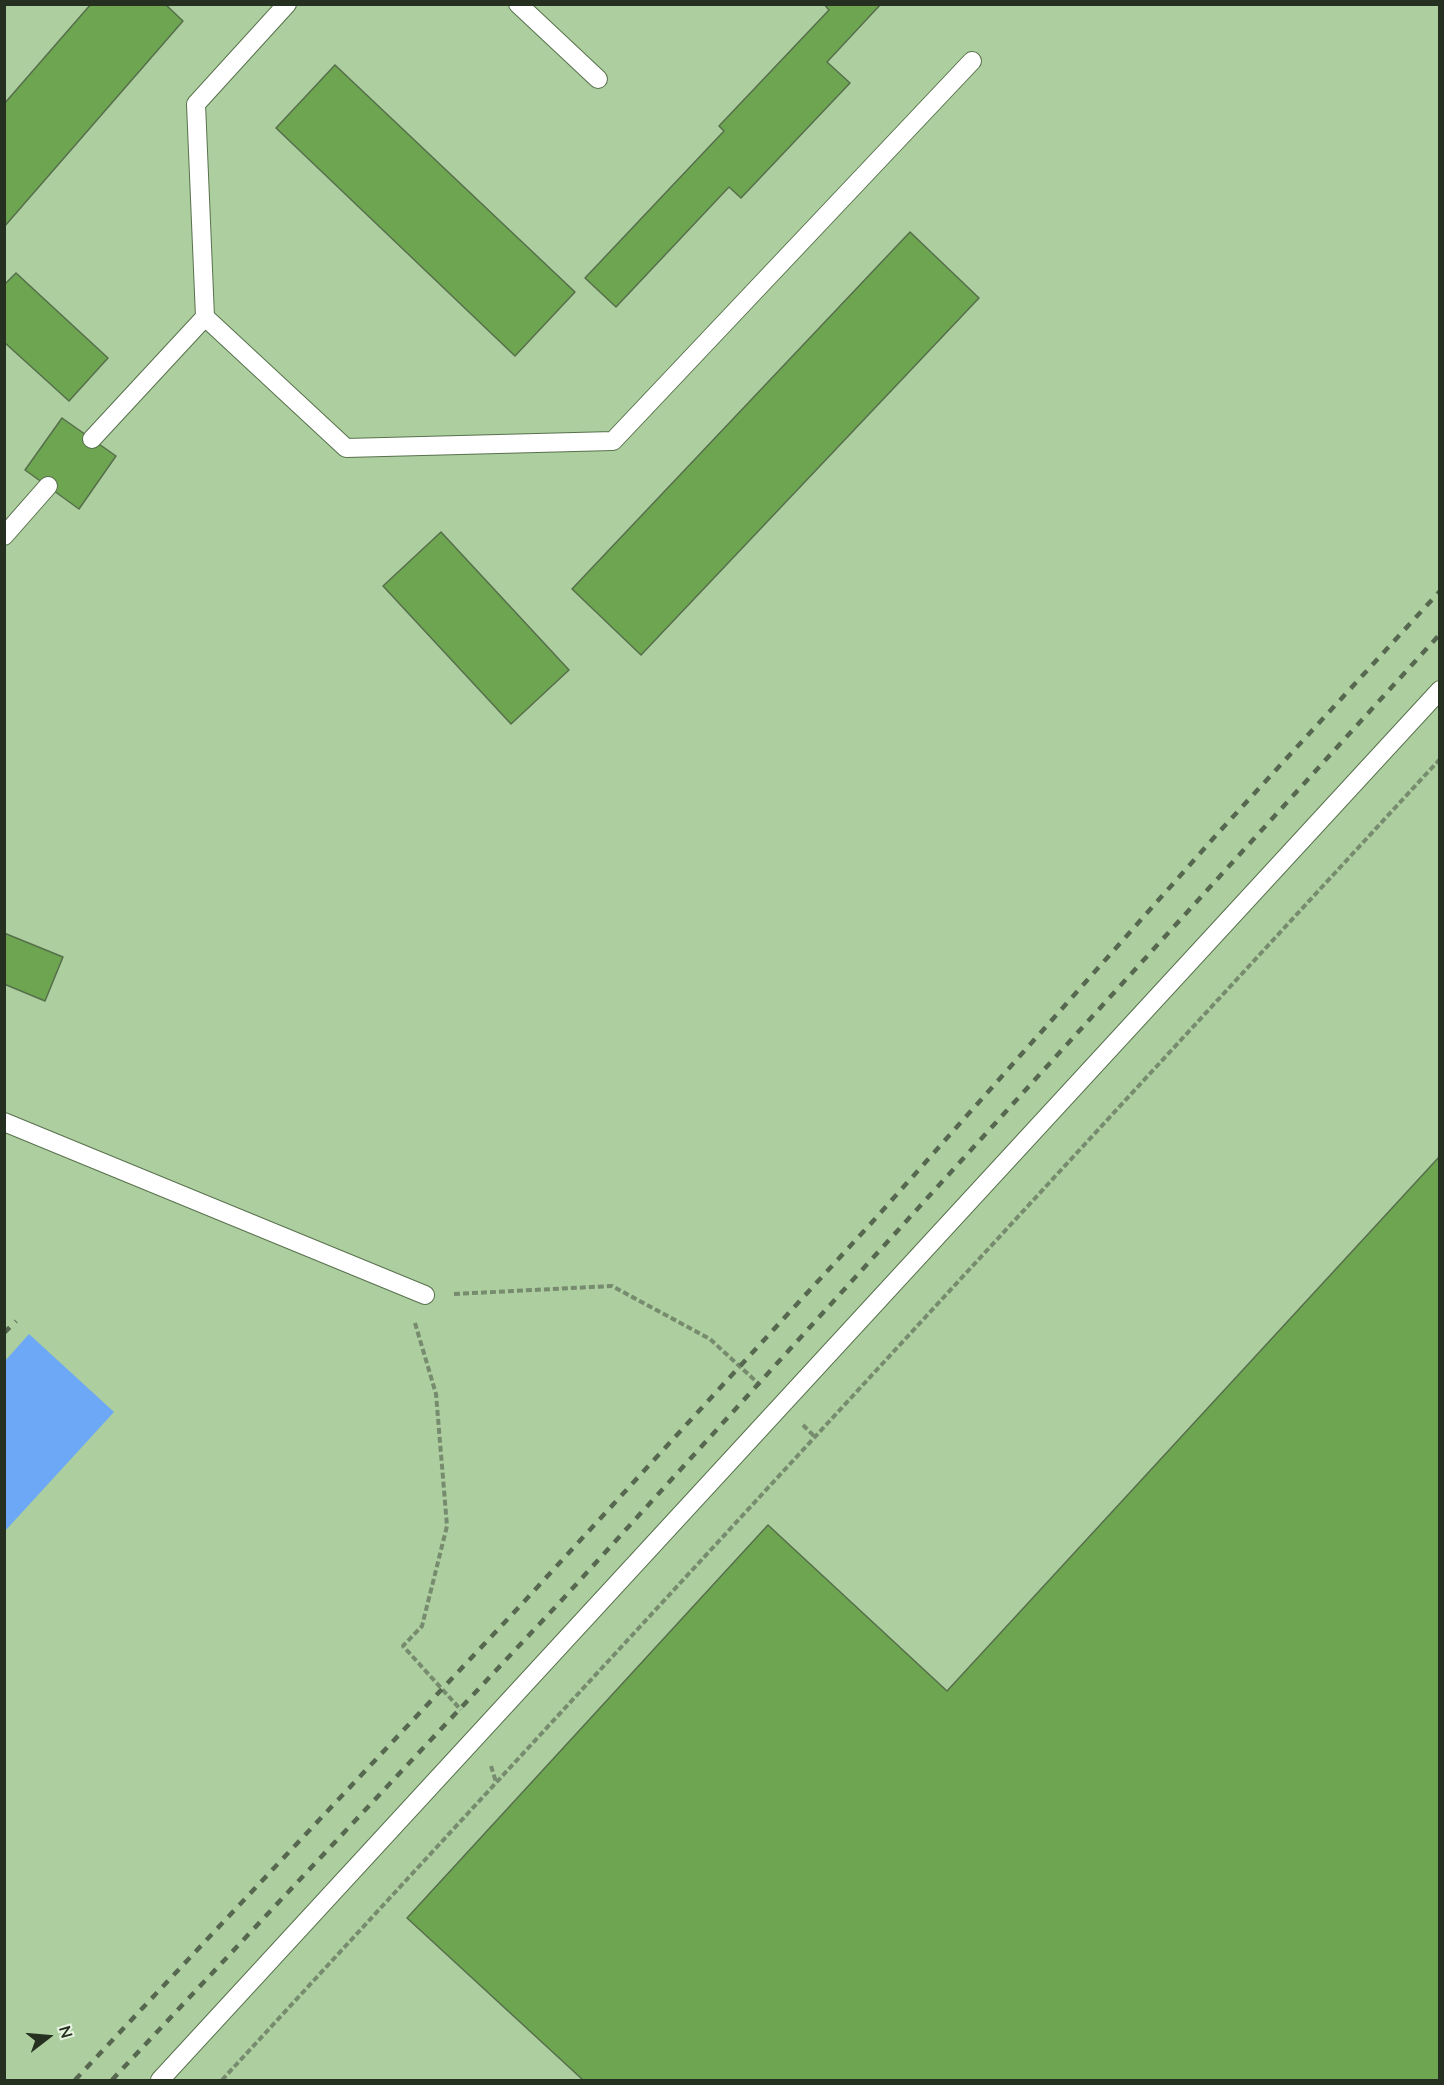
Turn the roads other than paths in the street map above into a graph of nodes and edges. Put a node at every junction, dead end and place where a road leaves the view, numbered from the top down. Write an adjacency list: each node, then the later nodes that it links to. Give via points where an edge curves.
1 (287, 4): 5 (lane, via 196,104)
2 (518, 4): 4 (lane)
3 (972, 61): 5 (lane, via 613,441 346,448)
4 (598, 79)
5 (205, 317): 6 (lane)
6 (92, 439)
7 (48, 486): 8 (lane)
8 (4, 536)
9 (1440, 690): 12 (lane)
10 (4, 1122): 11 (lane)
11 (425, 1295)
12 (160, 2080)

